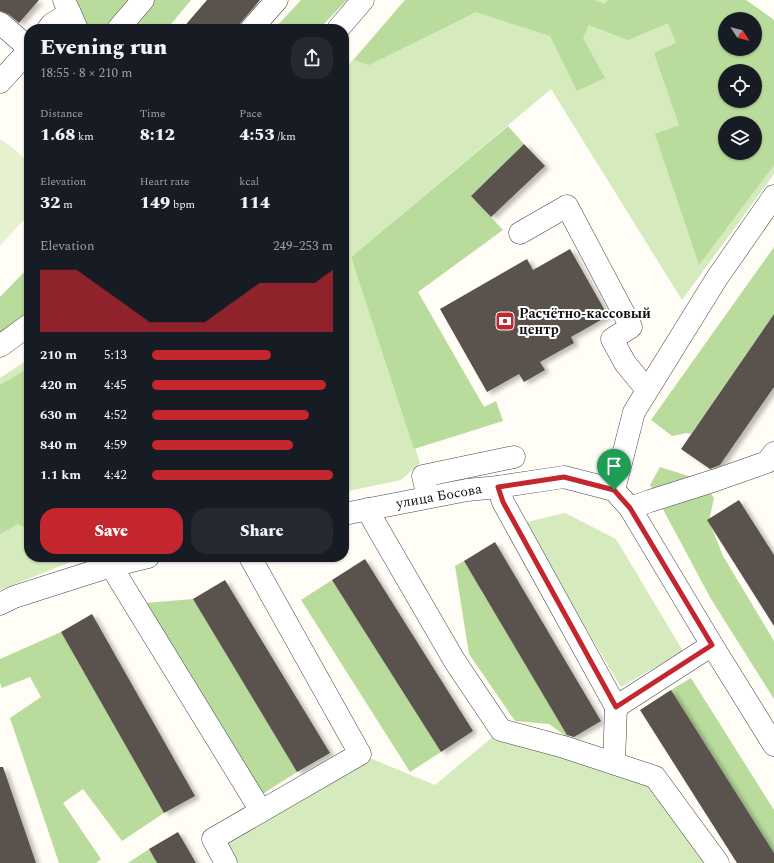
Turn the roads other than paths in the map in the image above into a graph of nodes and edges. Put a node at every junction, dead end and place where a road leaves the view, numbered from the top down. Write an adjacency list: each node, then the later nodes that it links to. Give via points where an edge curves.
1 (142, 0): 7 (street)
2 (277, 0): 8 (street)
3 (363, 0): 9 (street)
4 (70, 14): 6 (street)
5 (0, 23): 10 (street)
6 (52, 24)
7 (122, 24)
8 (255, 24)
9 (342, 24)
10 (24, 45)
11 (24, 55): 12 (street)
12 (0, 82)
13 (774, 196): 17 (street, via 717,278)
14 (520, 233): 17 (street, via 567,206 631,327 612,339 625,363)
15 (24, 329): 16 (street)
16 (0, 346)
17 (647, 390): 22 (street, via 634,412)
18 (514, 457): 21 (street, via 423,476)
19 (772, 463): 23 (street)
20 (498, 487): 22 (street, улица Босова, via 564,477); 24 (street, улица Босова, via 467,490); 31 (street, via 503,502)
21 (426, 489)
22 (614, 490): 23 (street)
23 (630, 508): 30 (street)
24 (368, 509): 25 (street, улица Босова); 33 (street, via 454,660 501,730)
25 (349, 513)
26 (127, 562): 28 (street)
27 (253, 562): 34 (street, via 360,754)
28 (110, 566): 29 (street, via 14,597); 34 (street)
29 (0, 604)
30 (712, 645): 31 (street); 32 (street)
31 (616, 707): 33 (street)
32 (774, 745)
33 (614, 763): 36 (street, via 655,777)
34 (261, 811): 35 (street, via 213,839)
35 (226, 863)
36 (718, 863)

